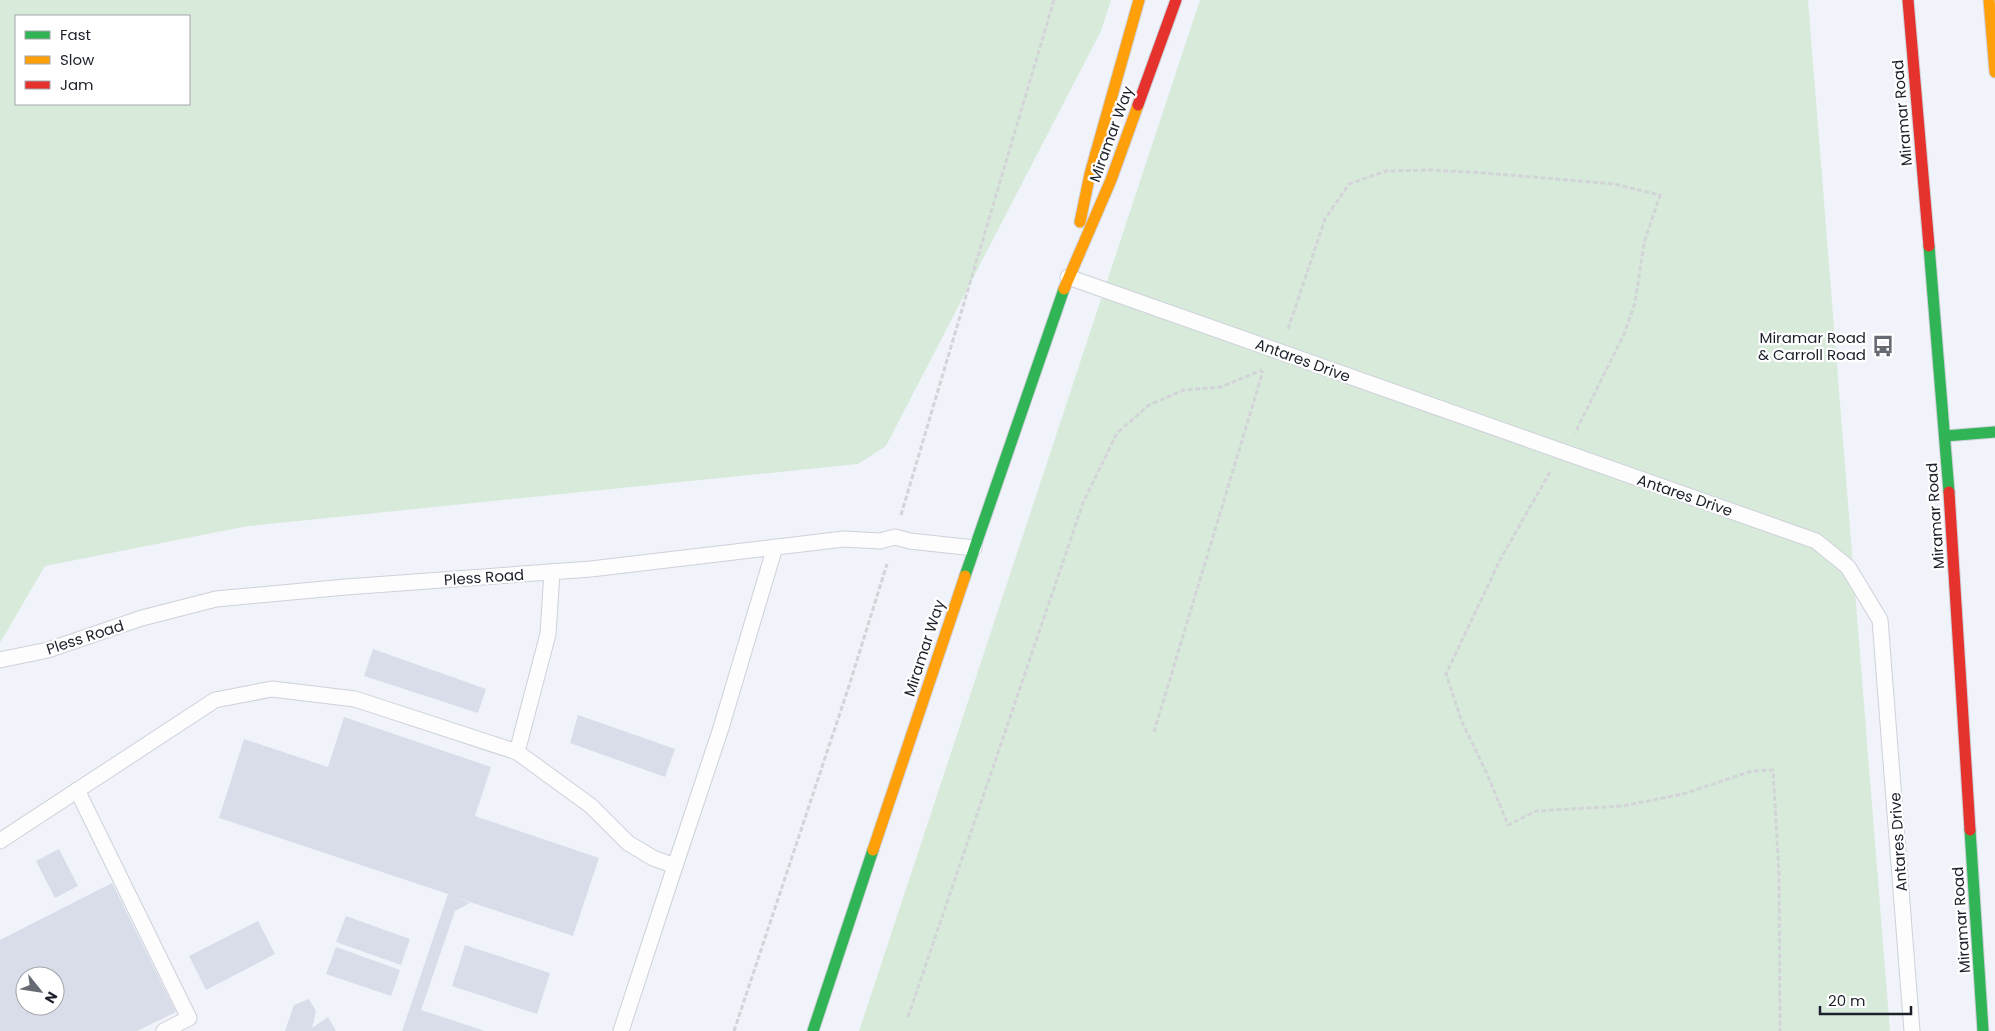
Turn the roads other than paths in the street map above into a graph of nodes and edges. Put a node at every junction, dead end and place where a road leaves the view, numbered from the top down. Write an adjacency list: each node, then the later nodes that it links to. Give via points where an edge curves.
1 (1138, 0): 6 (street, Miramar Way, via 1090,174)
2 (1176, 0): 6 (street, Miramar Way, via 1111,180)
3 (1908, 0): 8 (street, Miramar Road)
4 (1989, 0): 5 (street)
5 (1995, 72)
6 (1068, 277): 10 (street, Miramar Way); 20 (lane, Antares Drive, via 1816,541 1848,567 1880,620)
7 (1995, 432): 8 (street)
8 (1945, 436): 21 (street, Miramar Road)
9 (775, 547): 10 (lane, Pless Road, via 895,537 910,542); 11 (lane, Pless Road); 16 (lane, via 721,728)
10 (974, 548): 19 (street, Miramar Way)
11 (552, 572): 12 (lane, Pless Road, via 216,599 142,618 48,650); 13 (lane, via 548,634)
12 (0, 660)
13 (517, 752): 14 (lane, via 355,699 272,689 215,700); 16 (lane, via 591,806 628,843)
14 (77, 790): 15 (lane); 17 (lane, via 189,1018)
15 (0, 841)
16 (675, 866): 18 (lane)
17 (164, 1031)
18 (621, 1031)
19 (813, 1031)
20 (1912, 1031)
21 (1983, 1031)

